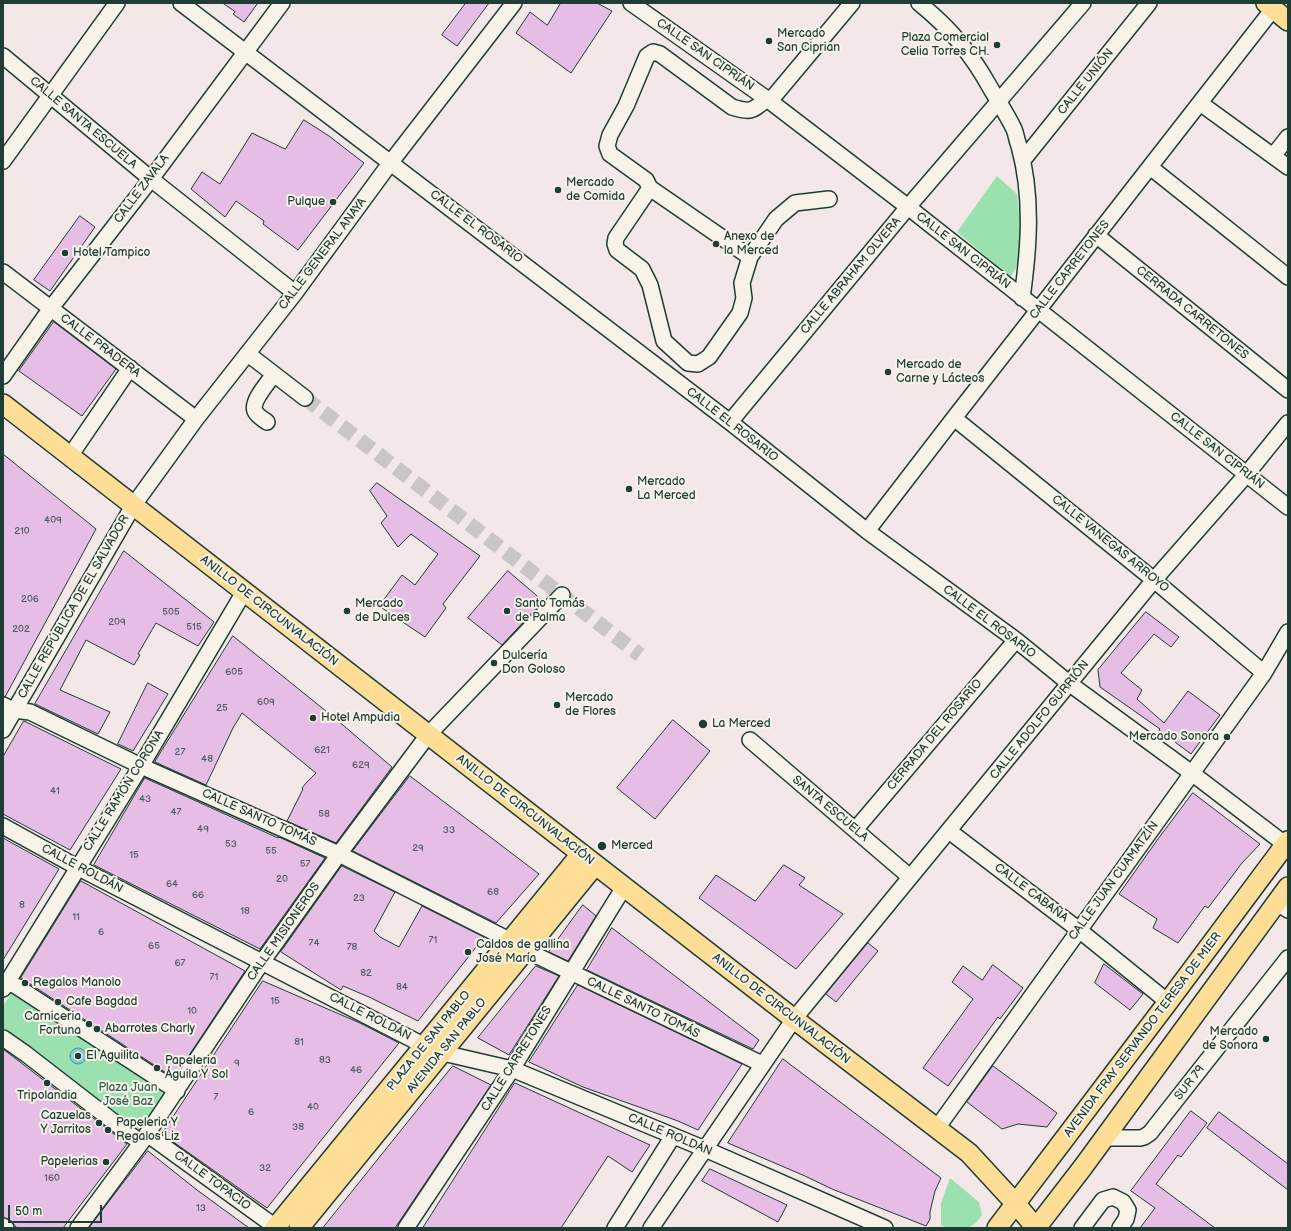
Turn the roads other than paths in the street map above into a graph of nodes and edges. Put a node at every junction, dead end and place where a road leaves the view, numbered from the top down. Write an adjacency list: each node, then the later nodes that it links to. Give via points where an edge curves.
1 (117, 3): 14 (street)
2 (181, 3): 12 (street, CALLE EL ROSARIO)
3 (282, 3): 12 (street, CALLE ZAVALA)
4 (514, 3): 22 (street, CALLE GENERAL ANAYA)
5 (631, 3): 15 (street, CALLE SAN CIPRIÁN)
6 (852, 3): 15 (street)
7 (919, 3): 16 (street, via 939,19 963,46)
8 (1083, 3): 16 (street, CALLE ABRAHAM OLVERA)
9 (1148, 3): 20 (street, CALLE UNIÓN)
10 (1276, 7): 11 (main road); 17 (street, CALLE CARRETONES)
11 (1288, 21)
12 (245, 52): 22 (street, CALLE EL ROSARIO); 25 (street, CALLE ZAVALA)
13 (3, 56): 14 (street, CALLE SANTA ESCUELA)
14 (50, 95): 21 (street); 25 (street, CALLE SANTA ESCUELA)
15 (769, 100): 26 (street, via 745,111 732,107 660,54 653,52 647,56 607,146 610,154 646,180); 28 (street, CALLE SAN CIPRIÁN)
16 (998, 102): 20 (street, via 1014,130); 28 (street, CALLE ABRAHAM OLVERA)
17 (1200, 103): 19 (street); 23 (street, CALLE CARRETONES)
18 (1288, 137): 19 (street)
19 (1273, 156): 24 (street)
20 (1023, 160): 34 (street, via 1029,220)
21 (3, 161)
22 (391, 162): 33 (street, CALLE GENERAL ANAYA); 47 (street, CALLE EL ROSARIO)
23 (1150, 167): 29 (street, CALLE CARRETONES); 32 (street)
24 (1288, 167)
25 (151, 179): 33 (street, CALLE SANTA ESCUELA); 35 (street, CALLE ZAVALA)
26 (650, 188): 30 (street); 30 (street, via 616,238 615,244 617,250 642,268 650,285 664,341 688,363 698,364 709,357 740,313 744,298 742,283)
27 (829, 199): 30 (street, via 795,203 776,219)
28 (908, 207): 34 (street, CALLE SAN CIPRIÁN); 47 (street, CALLE ABRAHAM OLVERA)
29 (1096, 236): 36 (street, CALLE CARRETONES); 41 (street, CERRADA CARRETONES)
30 (750, 257)
31 (3, 272): 35 (street, CALLE PRADERA)
32 (1288, 277)
33 (296, 293): 37 (street, CALLE GENERAL ANAYA)
34 (1022, 298): 36 (street, CALLE SAN CIPRIÁN)
35 (51, 308): 38 (street, CALLE PRADERA); 40 (street, CALLE ZAVALA)
36 (1038, 310): 44 (street, CALLE CARRETONES); 50 (street, CALLE SAN CIPRIÁN)
37 (248, 354): 39 (street); 45 (street, CALLE GENERAL ANAYA)
38 (130, 368): 45 (street, CALLE PRADERA); 49 (street)
39 (274, 374): 42 (street); 46 (street, via 254,405 255,412)
40 (3, 376)
41 (1288, 390)
42 (305, 398)
43 (3, 404): 49 (main road, ANILLO DE CIRCUNVALACIÓN)
44 (954, 418): 53 (street, CALLE CARRETONES); 54 (street, CALLE VANEGAS ARROYO)
45 (196, 419): 51 (street, CALLE GENERAL ANAYA)
46 (267, 422)
47 (730, 422): 53 (street, CALLE EL ROSARIO)
48 (1288, 423): 50 (street, CALLE ADOLFO GURRIÓN)
49 (70, 456): 51 (main road, ANILLO DE CIRCUNVALACIÓN)
50 (1246, 475): 52 (street, CALLE SAN CIPRIÁN); 54 (street, CALLE ADOLFO GURRIÓN)
51 (133, 506): 55 (main road, ANILLO DE CIRCUNVALACIÓN); 61 (street, CALLE REPÚBLICA DE EL SALVADOR)
52 (1288, 507)
53 (867, 531): 58 (street, CALLE EL ROSARIO)
54 (1154, 580): 59 (street, CALLE VANEGAS ARROYO); 60 (street, CALLE ADOLFO GURRIÓN)
55 (244, 592): 63 (main road, ANILLO DE CIRCUNVALACIÓN); 65 (street, CALLE RAMÓN CORONA)
56 (562, 595): 63 (street)
57 (1288, 632): 59 (street, CALLE JUAN CUAMATZÍN)
58 (1016, 640): 60 (street, CALLE EL ROSARIO); 68 (street, CERRADA DEL ROSARIO)
59 (1264, 673): 66 (street, CALLE JUAN CUAMATZÍN)
60 (1070, 684): 66 (street, CALLE EL ROSARIO); 69 (street, CALLE ADOLFO GURRIÓN)
61 (8, 708): 62 (street, CALLE REPÚBLICA DE EL SALVADOR); 65 (street, CALLE SANTO TOMÁS, via 30,712)
62 (3, 730)
63 (428, 735): 71 (street, CALLE MISIONEROS); 72 (main road, ANILLO DE CIRCUNVALACIÓN)
64 (750, 740): 68 (street, SANTA ESCUELA)
65 (141, 766): 71 (street, CALLE SANTO TOMÁS); 73 (street, CALLE RAMÓN CORONA)
66 (1193, 774): 70 (street, CALLE EL ROSARIO); 78 (street, CALLE JUAN CUAMATZÍN)
67 (3, 826): 73 (street, CALLE ROLDÁN)
68 (855, 830): 74 (street, SANTA ESCUELA)
69 (948, 831): 74 (street, CALLE ADOLFO GURRIÓN); 78 (street, CALLE CABAÑA)
70 (1287, 843): 84 (main road, AVENIDA FRAY SERVANDO TERESA DE MIER)
71 (339, 854): 79 (street, CALLE SANTO TOMÁS); 81 (street, CALLE MISIONEROS)
72 (588, 859): 76 (main road, ANILLO DE CIRCUNVALACIÓN); 79 (main road, PLAZA DE SAN PABLO)
73 (77, 868): 81 (street, CALLE ROLDÁN); 83 (street, CALLE RAMÓN CORONA)
74 (910, 877): 85 (street, CALLE ADOLFO GURRIÓN)
75 (1288, 886): 77 (main road)
76 (624, 887): 82 (street, CALLE CARRETONES); 85 (main road, ANILLO DE CIRCUNVALACIÓN)
77 (1282, 906): 94 (main road)
78 (1079, 930): 84 (street, CALLE CABAÑA); 92 (street, CALLE JUAN CUAMATZÍN)
79 (518, 945): 82 (street, CALLE SANTO TOMÁS); 87 (main road, PLAZA DE SAN PABLO); 88 (main road, AVENIDA SAN PABLO)
80 (1288, 958): 94 (street, SUR 79, via 1150,1133 1140,1138)
81 (262, 962): 87 (street, CALLE ROLDÁN); 91 (street, CALLE MISIONEROS)
82 (571, 973): 89 (street, CALLE SANTO TOMÁS); 90 (street, CALLE CARRETONES)
83 (5, 986): 91 (street, via 16,986 46,1004)
84 (1168, 1002): 97 (main road, AVENIDA FRAY SERVANDO TERESA DE MIER)
85 (794, 1018): 89 (street, CALLE ADOLFO GURRIÓN); 92 (main road, ANILLO DE CIRCUNVALACIÓN)
86 (3, 1038): 95 (street, CALLE TOPACIO)
87 (425, 1046): 88 (street, CALLE ROLDÁN); 101 (main road, PLAZA DE SAN PABLO)
88 (442, 1052): 90 (street, CALLE ROLDÁN); 102 (main road, AVENIDA SAN PABLO)
89 (762, 1064): 96 (street, CALLE ADOLFO GURRIÓN)
90 (512, 1068): 93 (street, CALLE ROLDÁN); 103 (street, CALLE CARRETONES)
91 (177, 1091): 95 (street, CALLE MISIONEROS)
92 (937, 1128): 97 (main road, ANILLO DE CIRCUNVALACIÓN, via 969,1153)
93 (673, 1136): 96 (street, CALLE ROLDÁN); 104 (street)
94 (1104, 1138): 108 (main road)
95 (144, 1139): 100 (street, CALLE MISIONEROS); 101 (street, CALLE TOPACIO)
96 (705, 1149): 105 (street, CALLE ADOLFO GURRIÓN); 106 (street, CALLE ROLDÁN)
97 (1016, 1204): 107 (main road, AVENIDA FRAY SERVANDO TERESA DE MIER); 108 (main road, ANILLO DE CIRCUNVALACIÓN)
98 (3, 1226): 99 (street)
99 (6, 1228)
100 (78, 1228)
101 (276, 1228)
102 (299, 1228)
103 (406, 1228)
104 (615, 1228)
105 (651, 1228)
106 (884, 1228)
107 (997, 1228)
108 (1036, 1228)
109 (1082, 1228): 110 (street, via 1103,1200 1113,1197 1123,1202 1128,1210)
110 (1120, 1228)

